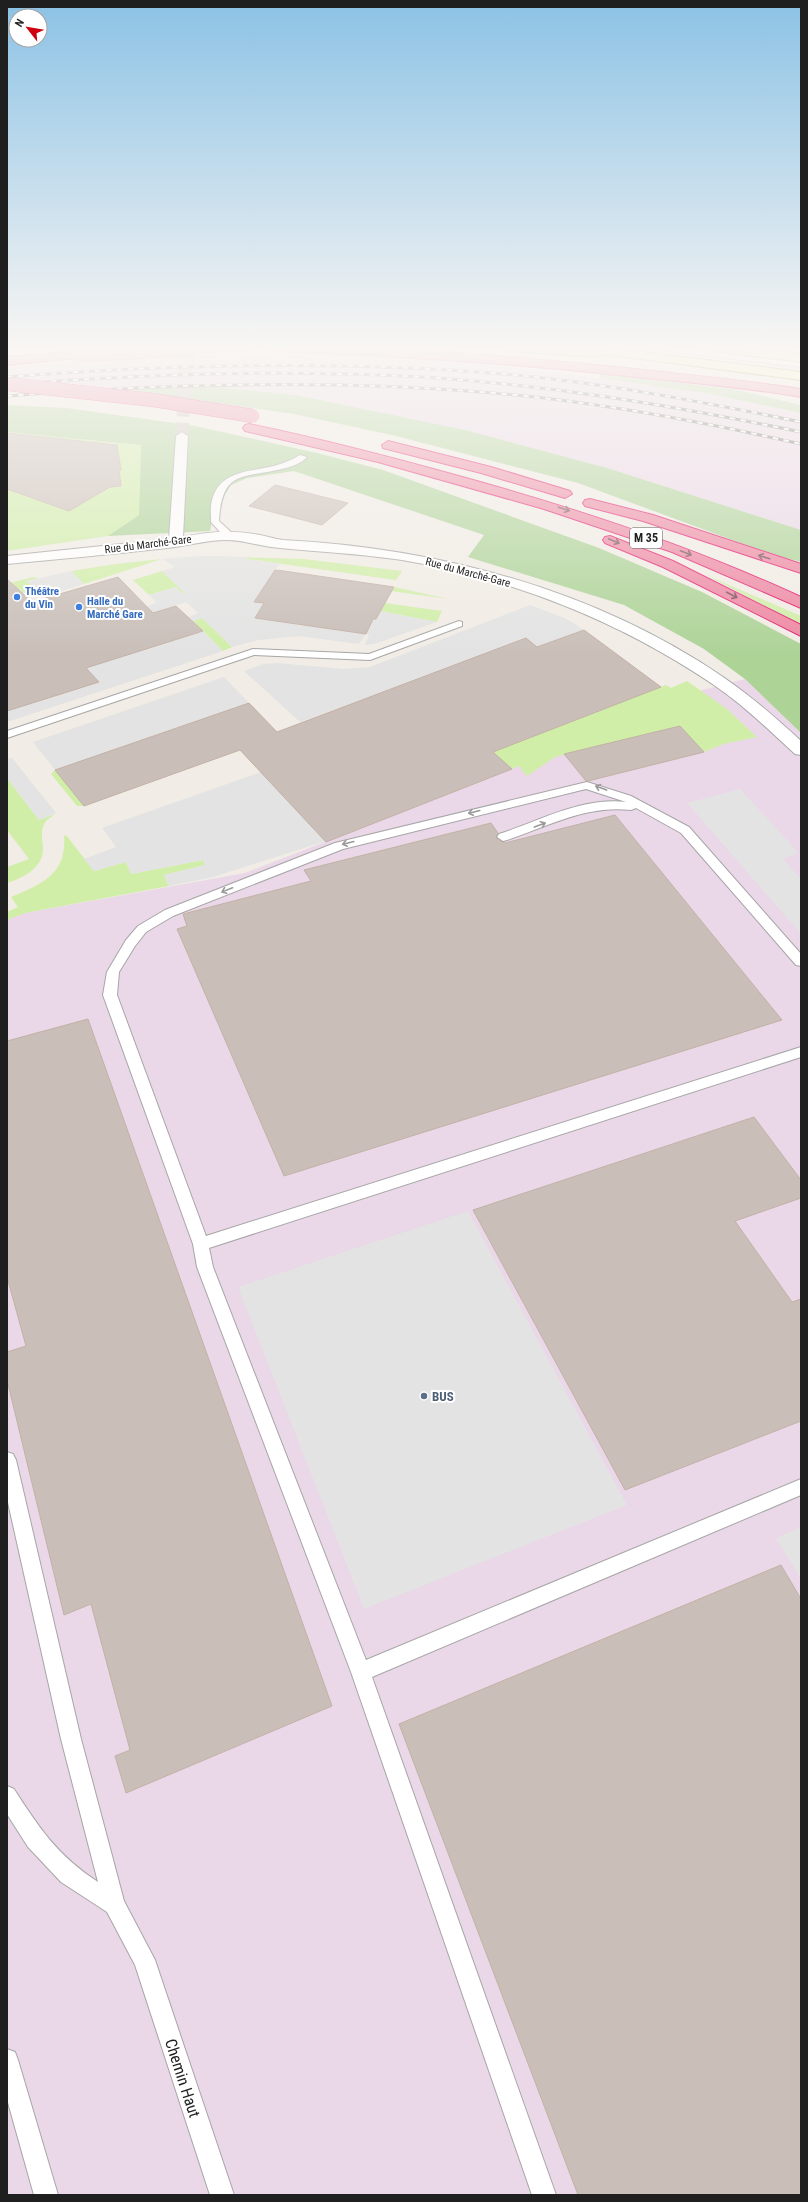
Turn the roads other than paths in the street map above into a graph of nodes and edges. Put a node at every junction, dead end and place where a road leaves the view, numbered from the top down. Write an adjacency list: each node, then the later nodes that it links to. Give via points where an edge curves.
1 (181, 451): 8 (street)
2 (352, 451): 5 (highway, M 35)
3 (410, 451): 6 (highway, M 35, via 486,470)
4 (303, 457): 7 (lane, via 288,465 236,475 224,482 217,494 214,512 215,522 225,531)
5 (486, 487): 15 (highway, M 35, one-way to 15, via 557,507 635,534); 17 (highway, one-way to 17, via 538,513 668,564)
6 (590, 503): 12 (highway, one-way to 6, via 648,518); 14 (highway, M 35)
7 (224, 537): 8 (street, Rue du Marché-Gare); 9 (street, Rue du Marché-Gare, via 254,538)
8 (176, 543): 9 (street, via 206,549 251,549); 10 (street, Rue du Marché-Gare)
9 (274, 543): 21 (street, Rue du Marché-Gare, via 368,551 418,559 477,573 564,600 640,633 704,670 758,710)
10 (90, 550): 11 (street, Rue du Marché-Gare); 13 (street, Rue du Marché-Gare)
11 (7, 560)
12 (801, 569)
13 (7, 571)
14 (775, 575)
15 (801, 603)
16 (459, 624): 19 (lane, via 370,657)
17 (801, 631)
18 (244, 644): 19 (lane)
19 (253, 652): 20 (lane)
20 (7, 735)
21 (801, 750)
22 (649, 810): 23 (lane, one-way to 22, via 604,804 617,803); 24 (lane, via 675,823 695,839); 26 (lane, one-way to 26, via 627,798 595,786 580,785 339,846 169,913 142,929 120,958 112,977 110,995)
23 (503, 837)
24 (801, 962)
25 (801, 1052): 26 (lane)
26 (201, 1244): 29 (lane, via 205,1267)
27 (7, 1460): 31 (lane, via 71,1740)
28 (801, 1487): 29 (lane)
29 (361, 1672): 35 (lane)
30 (7, 1796): 31 (lane, via 35,1840 68,1875)
31 (114, 1905): 34 (lane, Chemin Haut, via 144,1960)
32 (7, 2060): 33 (lane)
33 (46, 2195)
34 (222, 2195)
35 (544, 2195)

